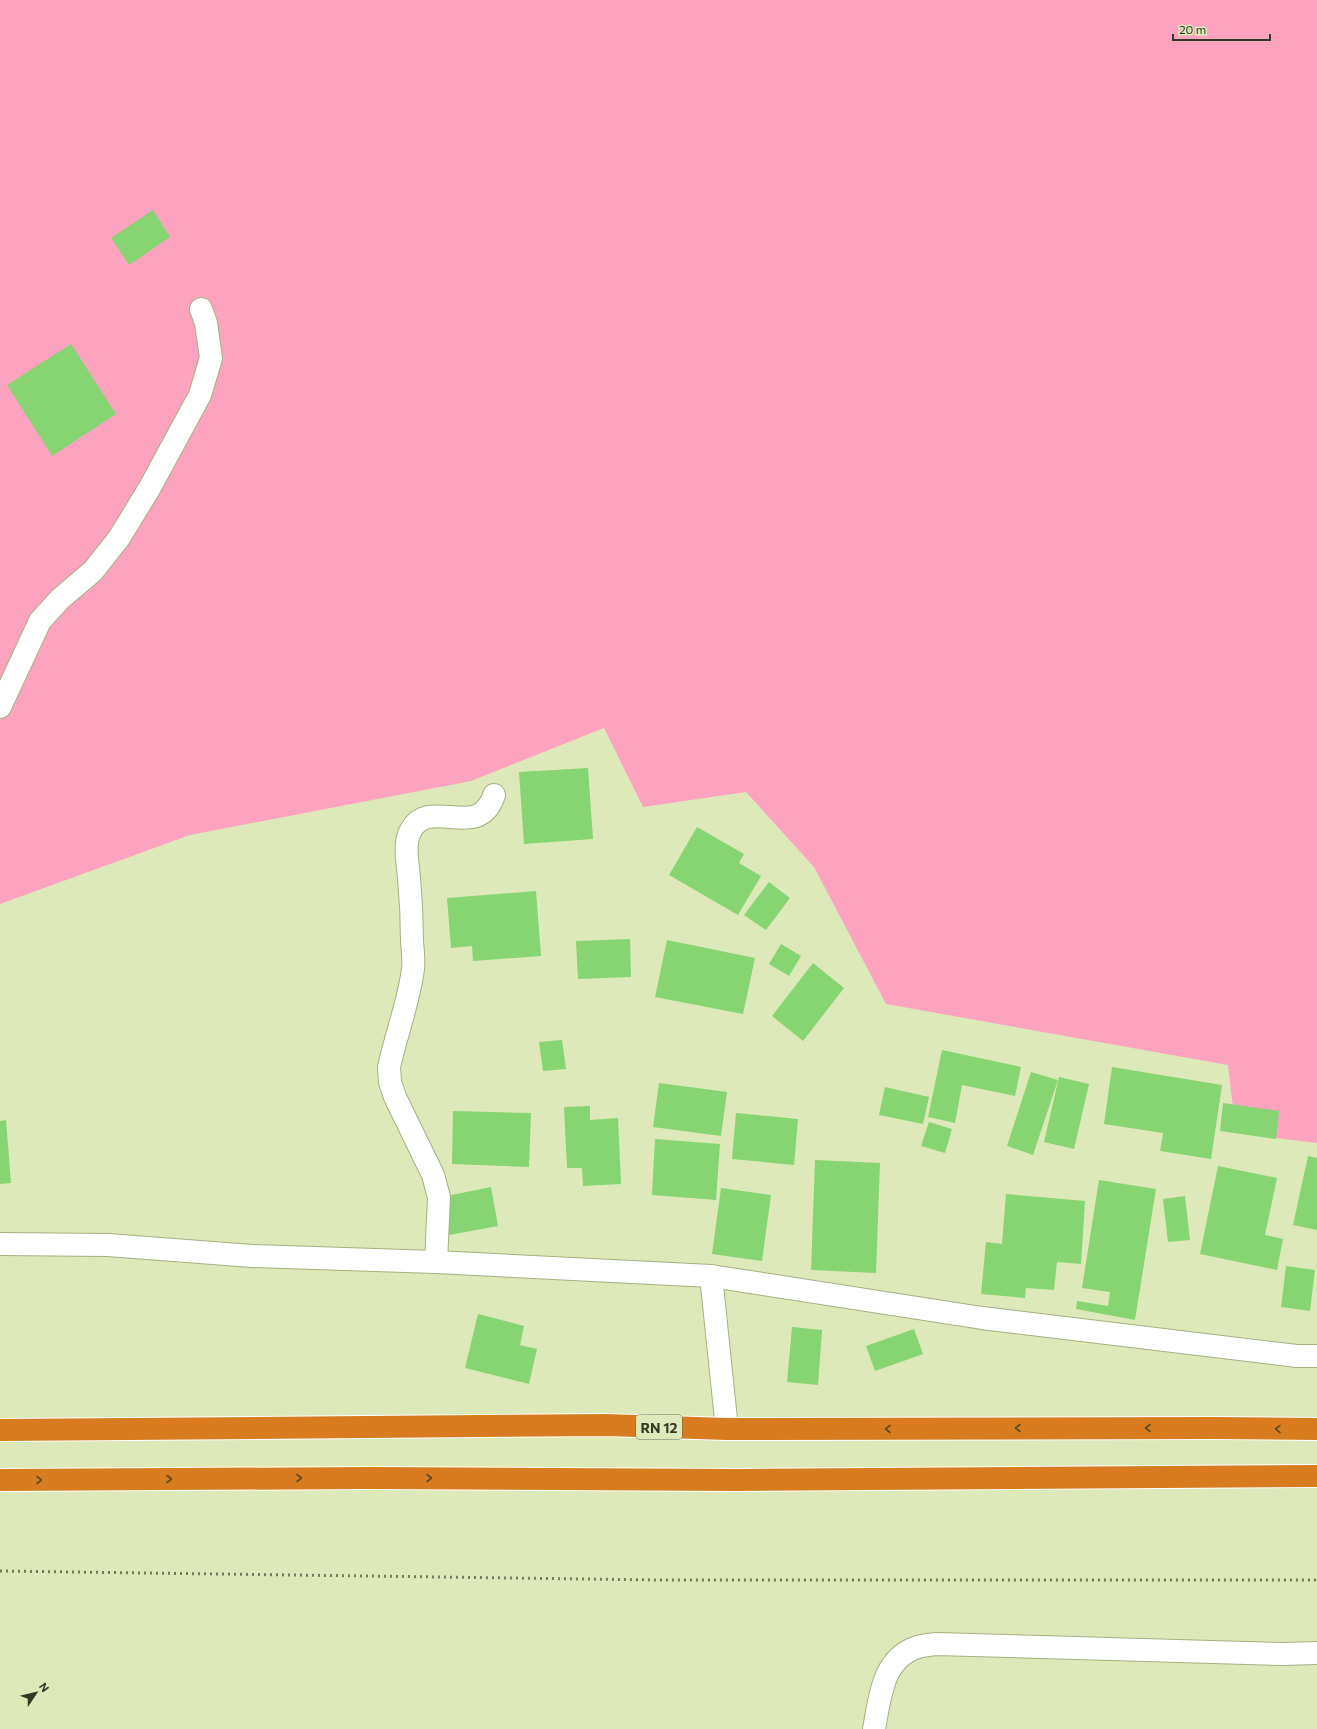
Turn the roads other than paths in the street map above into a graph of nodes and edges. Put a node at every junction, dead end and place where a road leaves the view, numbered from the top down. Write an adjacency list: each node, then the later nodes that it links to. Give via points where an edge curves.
1 (202, 309): 2 (street, via 211,358 200,395 119,538 93,570 40,621)
2 (0, 707)
3 (494, 795): 5 (street, via 492,803 474,818 438,816 422,819 406,840 413,969 389,1067 390,1082 433,1175 439,1197)
4 (0, 1244): 5 (street, via 108,1245 252,1256)
5 (436, 1262): 6 (street)
6 (711, 1276): 7 (street, via 982,1318 1290,1356); 8 (street)
7 (1317, 1356)
8 (728, 1429): 9 (highway, RN 12, via 598,1425); 10 (highway, RN 12, one-way to 8)
9 (0, 1430)
10 (1317, 1430)
11 (1317, 1476): 12 (highway, one-way to 11, via 737,1480)
12 (0, 1480)
13 (1317, 1653): 14 (street, via 936,1644 918,1647 903,1654 892,1665 884,1681)
14 (874, 1729)

